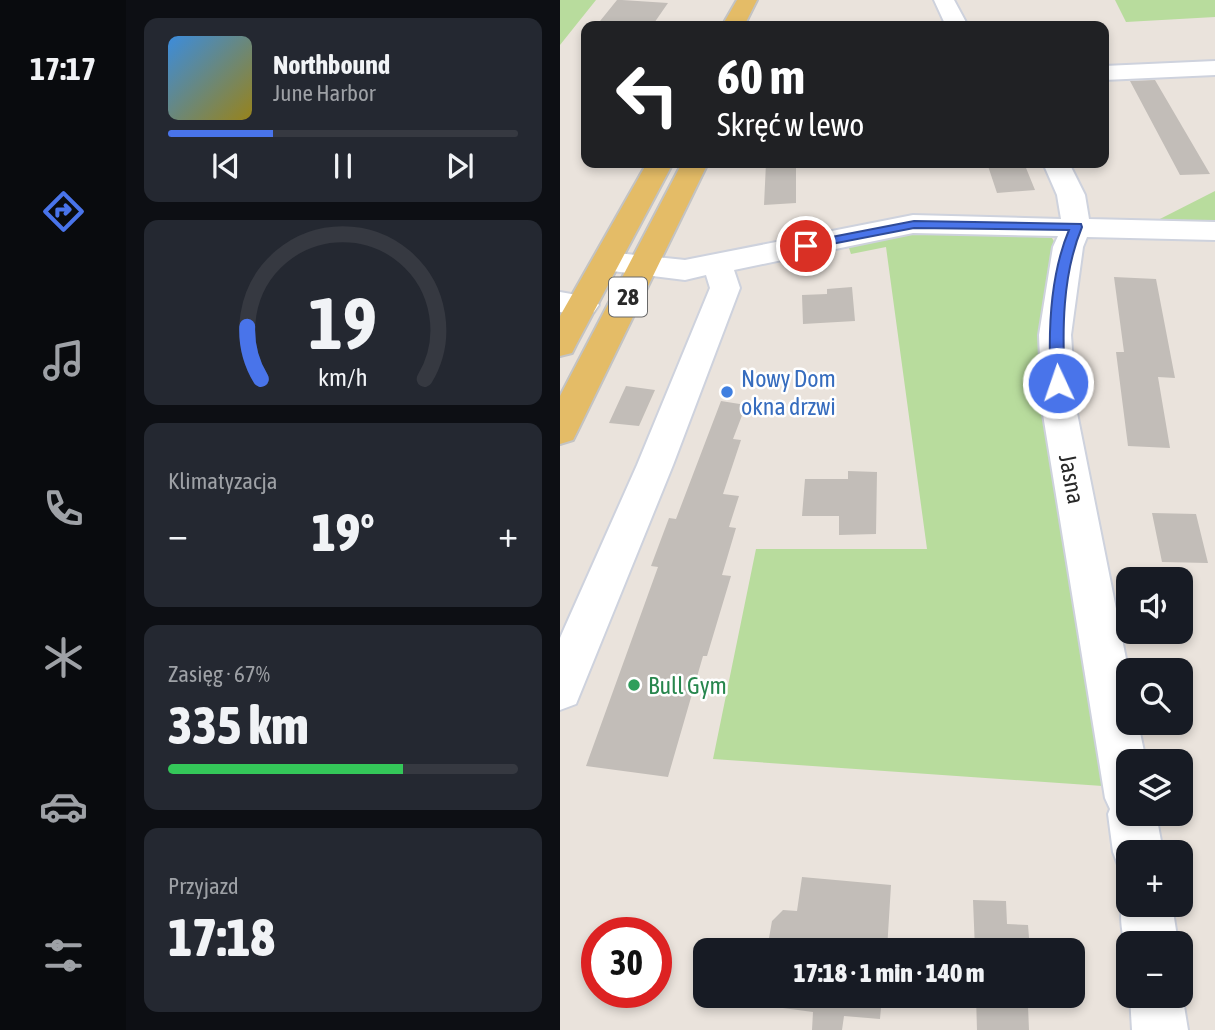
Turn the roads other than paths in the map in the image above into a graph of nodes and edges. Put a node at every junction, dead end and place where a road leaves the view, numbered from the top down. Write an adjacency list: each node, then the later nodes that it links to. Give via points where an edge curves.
1 (747, 0): 3 (main road)
2 (944, 0): 4 (street)
3 (736, 21)
4 (954, 21)
5 (1215, 68): 6 (street)
6 (1109, 74)
7 (657, 168): 12 (main road, 28)
8 (692, 168): 14 (main road, 28)
9 (1058, 168): 10 (street, Jasna, via 1072,195)
10 (1076, 227): 11 (street); 13 (street, via 914,225); 19 (street, Jasna, via 1068,247 1055,335 1059,408)
11 (1215, 231)
12 (607, 262): 14 (street); 15 (main road, 28)
13 (717, 263): 14 (street, via 685,270); 18 (street, via 725,288)
14 (644, 265): 17 (main road, 28)
15 (571, 304): 16 (main road, 28)
16 (560, 345)
17 (560, 430)
18 (560, 689)
19 (1120, 749)
20 (1158, 1008): 21 (street)
21 (1160, 1030)

